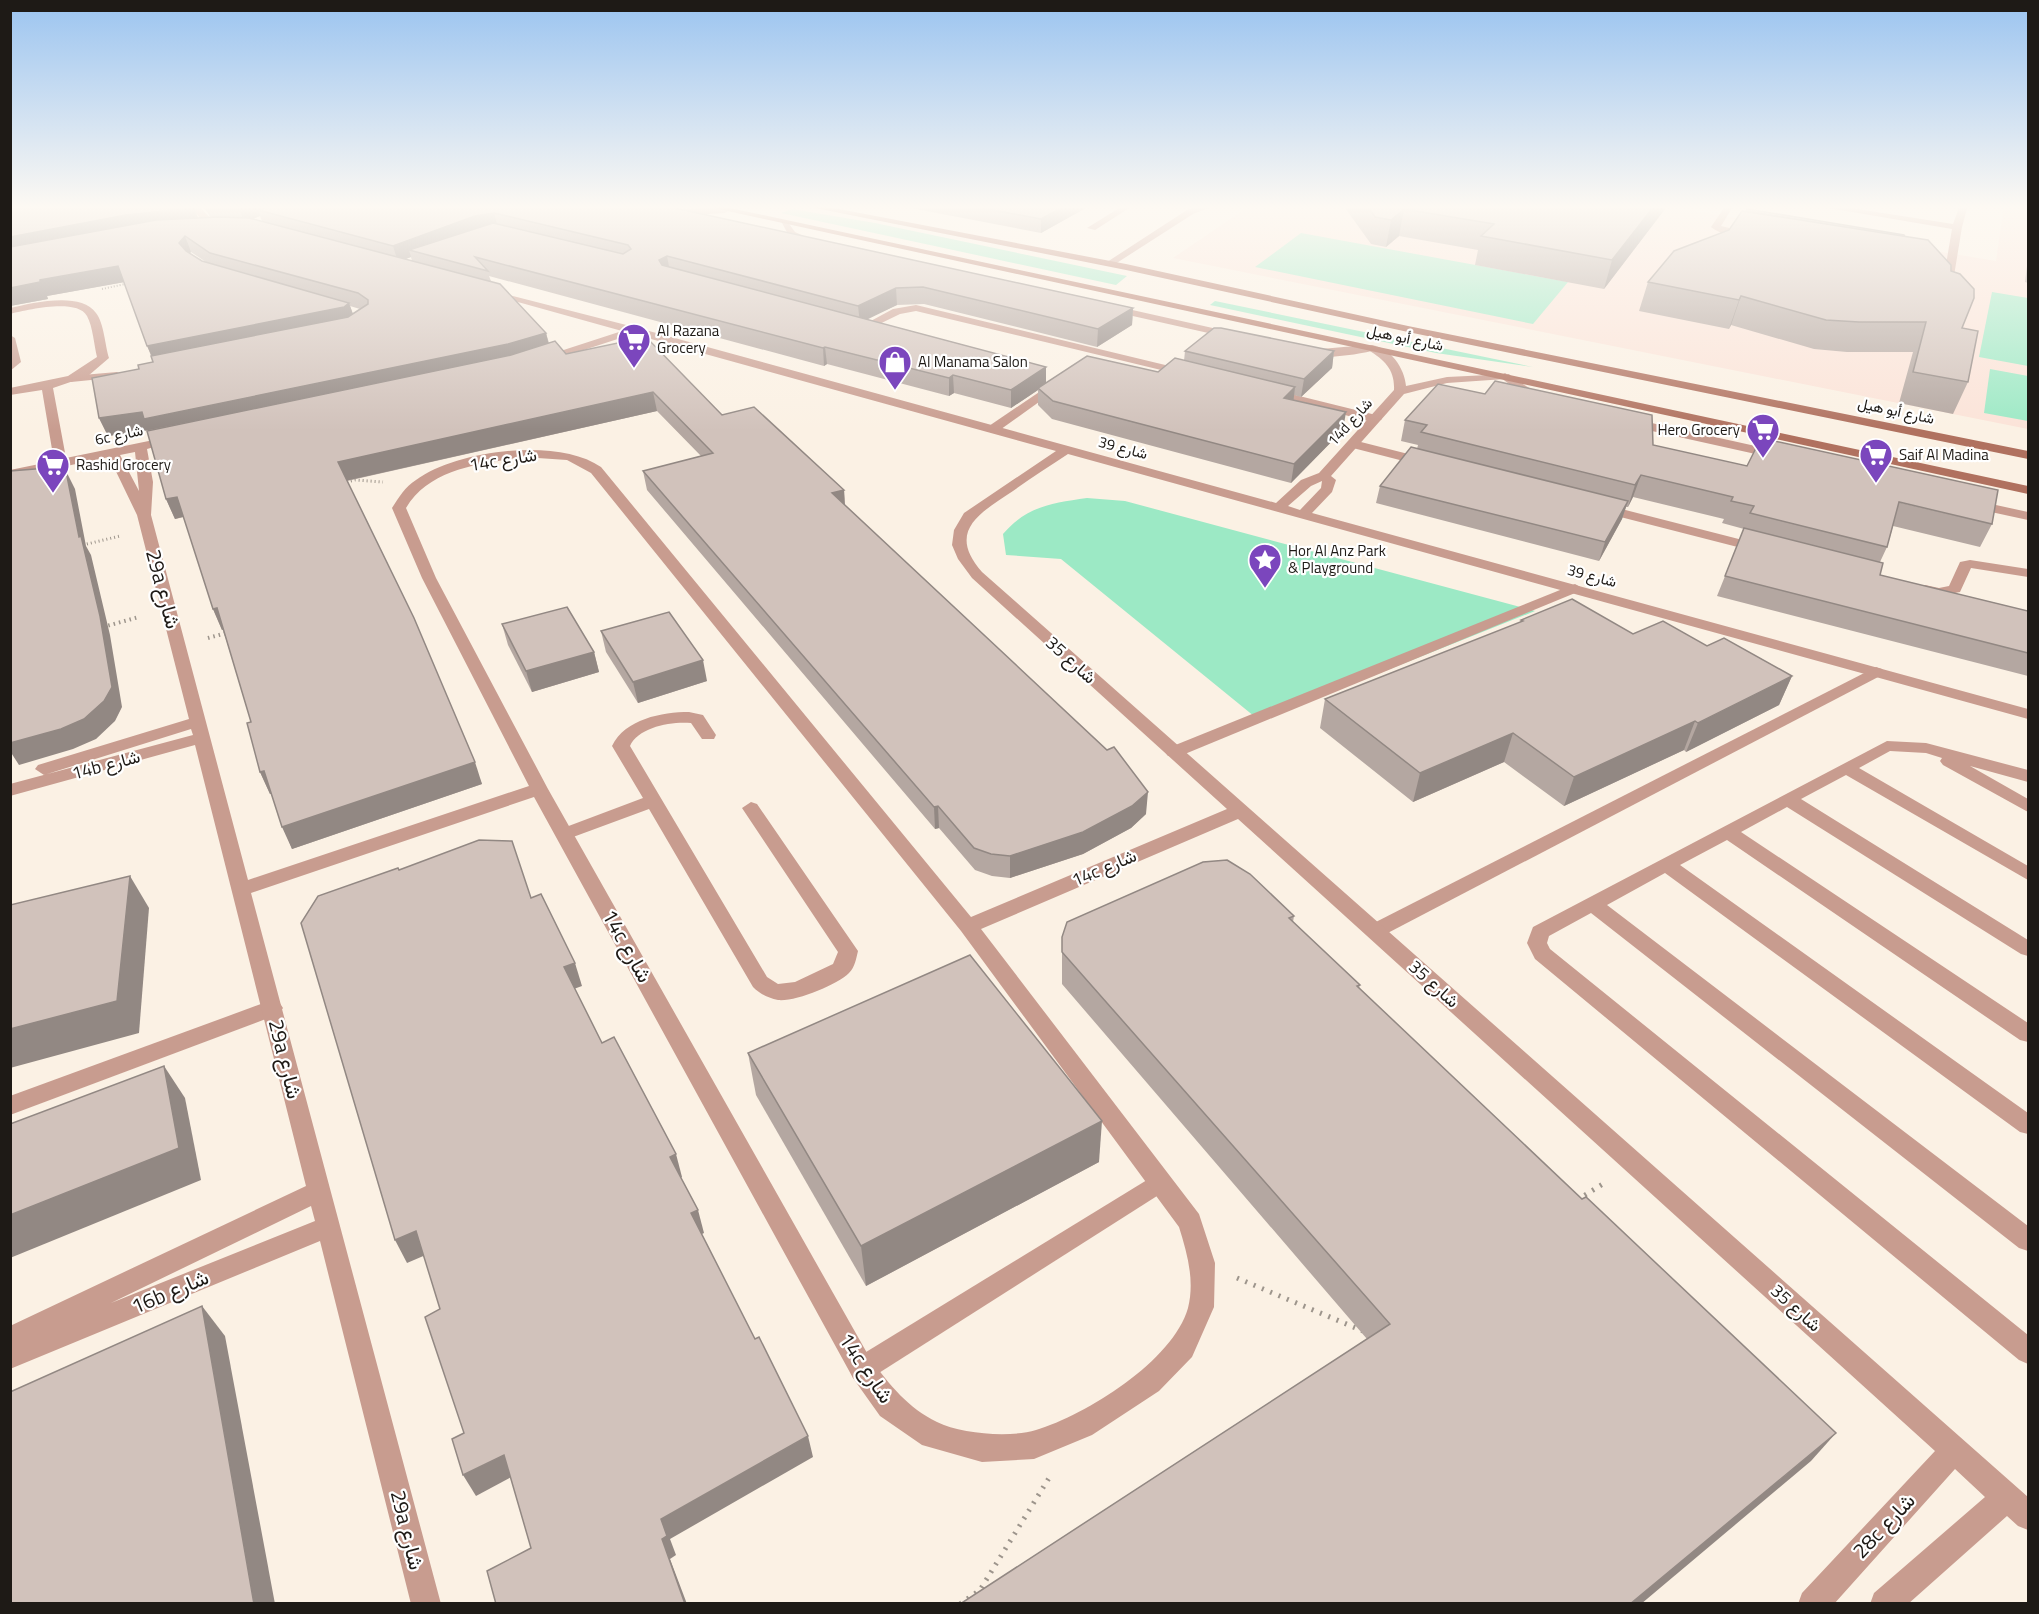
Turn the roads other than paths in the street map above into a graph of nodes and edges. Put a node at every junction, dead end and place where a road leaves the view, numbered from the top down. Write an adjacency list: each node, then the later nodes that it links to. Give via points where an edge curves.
1 (1054, 280): 13 (main road, شارع أبو هيل)
2 (1201, 280): 36 (main road, شارع أبو هيل, via 1408,328)
3 (1948, 280): 5 (street)
4 (476, 287): 8 (street, شارع 39)
5 (1945, 298)
6 (1096, 305): 11 (street)
7 (10, 311): 21 (street, via 59,304 87,309 92,314 103,358 97,366)
8 (634, 330): 10 (street, شارع 39); 10 (street, via 529,364)
9 (883, 335): 15 (street, via 855,328 897,311 916,308)
10 (657, 336): 30 (street, شارع 39)
11 (1242, 337)
12 (10, 338): 17 (street, via 15,362)
13 (1372, 348): 14 (street); 20 (main road, شارع أبو هيل); 25 (street, via 1398,369)
14 (1297, 350)
15 (1104, 353): 16 (street); 19 (street)
16 (1087, 365)
17 (10, 368)
18 (133, 373): 21 (street)
19 (1195, 375)
20 (1505, 376): 25 (street, via 1446,380); 27 (street, via 1533,397); 42 (main road, شارع أبو هيل)
21 (70, 379): 23 (street)
22 (1060, 380): 30 (street)
23 (47, 385): 26 (street); 38 (street)
24 (1263, 391): 29 (street)
25 (1400, 391): 29 (street, 14d شارع)
26 (10, 392)
27 (1551, 403)
28 (1615, 418): 37 (street)
29 (1376, 419): 32 (street, 14d شارع)
30 (993, 429): 34 (street, شارع 39)
31 (184, 438): 33 (street, 6c شارع)
32 (1353, 444): 39 (street); 41 (street, 14d شارع)
33 (140, 447): 35 (street, 6c شارع); 48 (street, 29a شارع, via 146,482)
34 (1065, 450): 45 (street, شارع 39); 58 (street, شارع 35, via 971,513 961,528 958,544 963,560)
35 (113, 453): 38 (street, 6c شارع); 48 (street, 29a شارع)
36 (2028, 455)
37 (1795, 459)
38 (61, 464): 40 (street, 6c شارع)
39 (1446, 468)
40 (10, 474)
41 (1324, 476): 45 (street, 14d شارع, via 1306,483); 46 (street, 14d شارع, via 1329,485)
42 (2028, 490)
43 (1956, 500): 47 (street)
44 (1584, 504): 49 (street)
45 (1280, 508): 46 (street, شارع 39)
46 (1303, 515): 52 (street, شارع 39)
47 (2028, 516)
48 (146, 522): 55 (street, 29a شارع)
49 (1780, 554)
50 (2028, 573): 51 (street, via 1970,564 1965,566 1955,589 1948,592)
51 (1905, 584)
52 (1575, 588): 53 (street, شارع 39); 58 (street)
53 (1876, 672): 54 (street, شارع 39); 76 (street)
54 (2028, 714)
55 (200, 730): 61 (street, 14b شارع); 63 (street, 14b شارع); 73 (street, 29a شارع)
56 (708, 735): 65 (street, via 697,719 679,716 624,737 621,746)
57 (1926, 748): 59 (street, via 1887,747); 60 (street); 66 (street)
58 (1174, 752): 68 (street, شارع 35)
59 (1848, 769): 64 (street); 72 (street)
60 (2028, 776)
61 (10, 780)
62 (540, 789): 70 (street, 14c شارع); 73 (street); 75 (street, 14c شارع, via 429,578 399,508 404,496 417,484 459,467 523,453 547,453 585,461 596,470)
63 (10, 790)
64 (1789, 800): 69 (street); 77 (street)
65 (652, 801): 67 (street, via 760,982 771,991 789,992 840,969 848,951); 70 (street)
66 (2028, 806)
67 (751, 808)
68 (1240, 811): 75 (street, 14c شارع); 76 (street, شارع 35)
69 (1728, 832): 71 (street); 79 (street)
70 (565, 834): 89 (street, 14c شارع)
71 (1666, 865): 74 (street); 81 (street)
72 (2028, 874)
73 (241, 889): 78 (street, 29a شارع)
74 (1593, 904): 85 (street); 87 (street, via 1540,932 1537,943 1542,954)
75 (968, 926): 82 (street, 14c شارع)
76 (1375, 931): 90 (street, شارع 35)
77 (2028, 949)
78 (272, 1008): 80 (street); 83 (street, 29a شارع)
79 (2028, 1034)
80 (10, 1106)
81 (2028, 1125)
82 (1160, 1182): 89 (street); 89 (street, 14c شارع, via 1190,1222 1203,1263 1201,1307 1183,1348 1150,1382 1082,1425 1034,1445 982,1449 932,1435 890,1407)
83 (320, 1191): 84 (street, 29a شارع); 86 (street, 16b شارع)
84 (329, 1226): 88 (street, 16b شارع); 92 (street, 29a شارع)
85 (2028, 1240)
86 (10, 1339)
87 (2028, 1351)
88 (10, 1357)
89 (862, 1369)
90 (1955, 1449): 91 (street, شارع 35); 93 (street, 28c شارع)
91 (2018, 1506): 94 (street)
92 (426, 1604)
93 (1813, 1604)
94 (1885, 1604)

